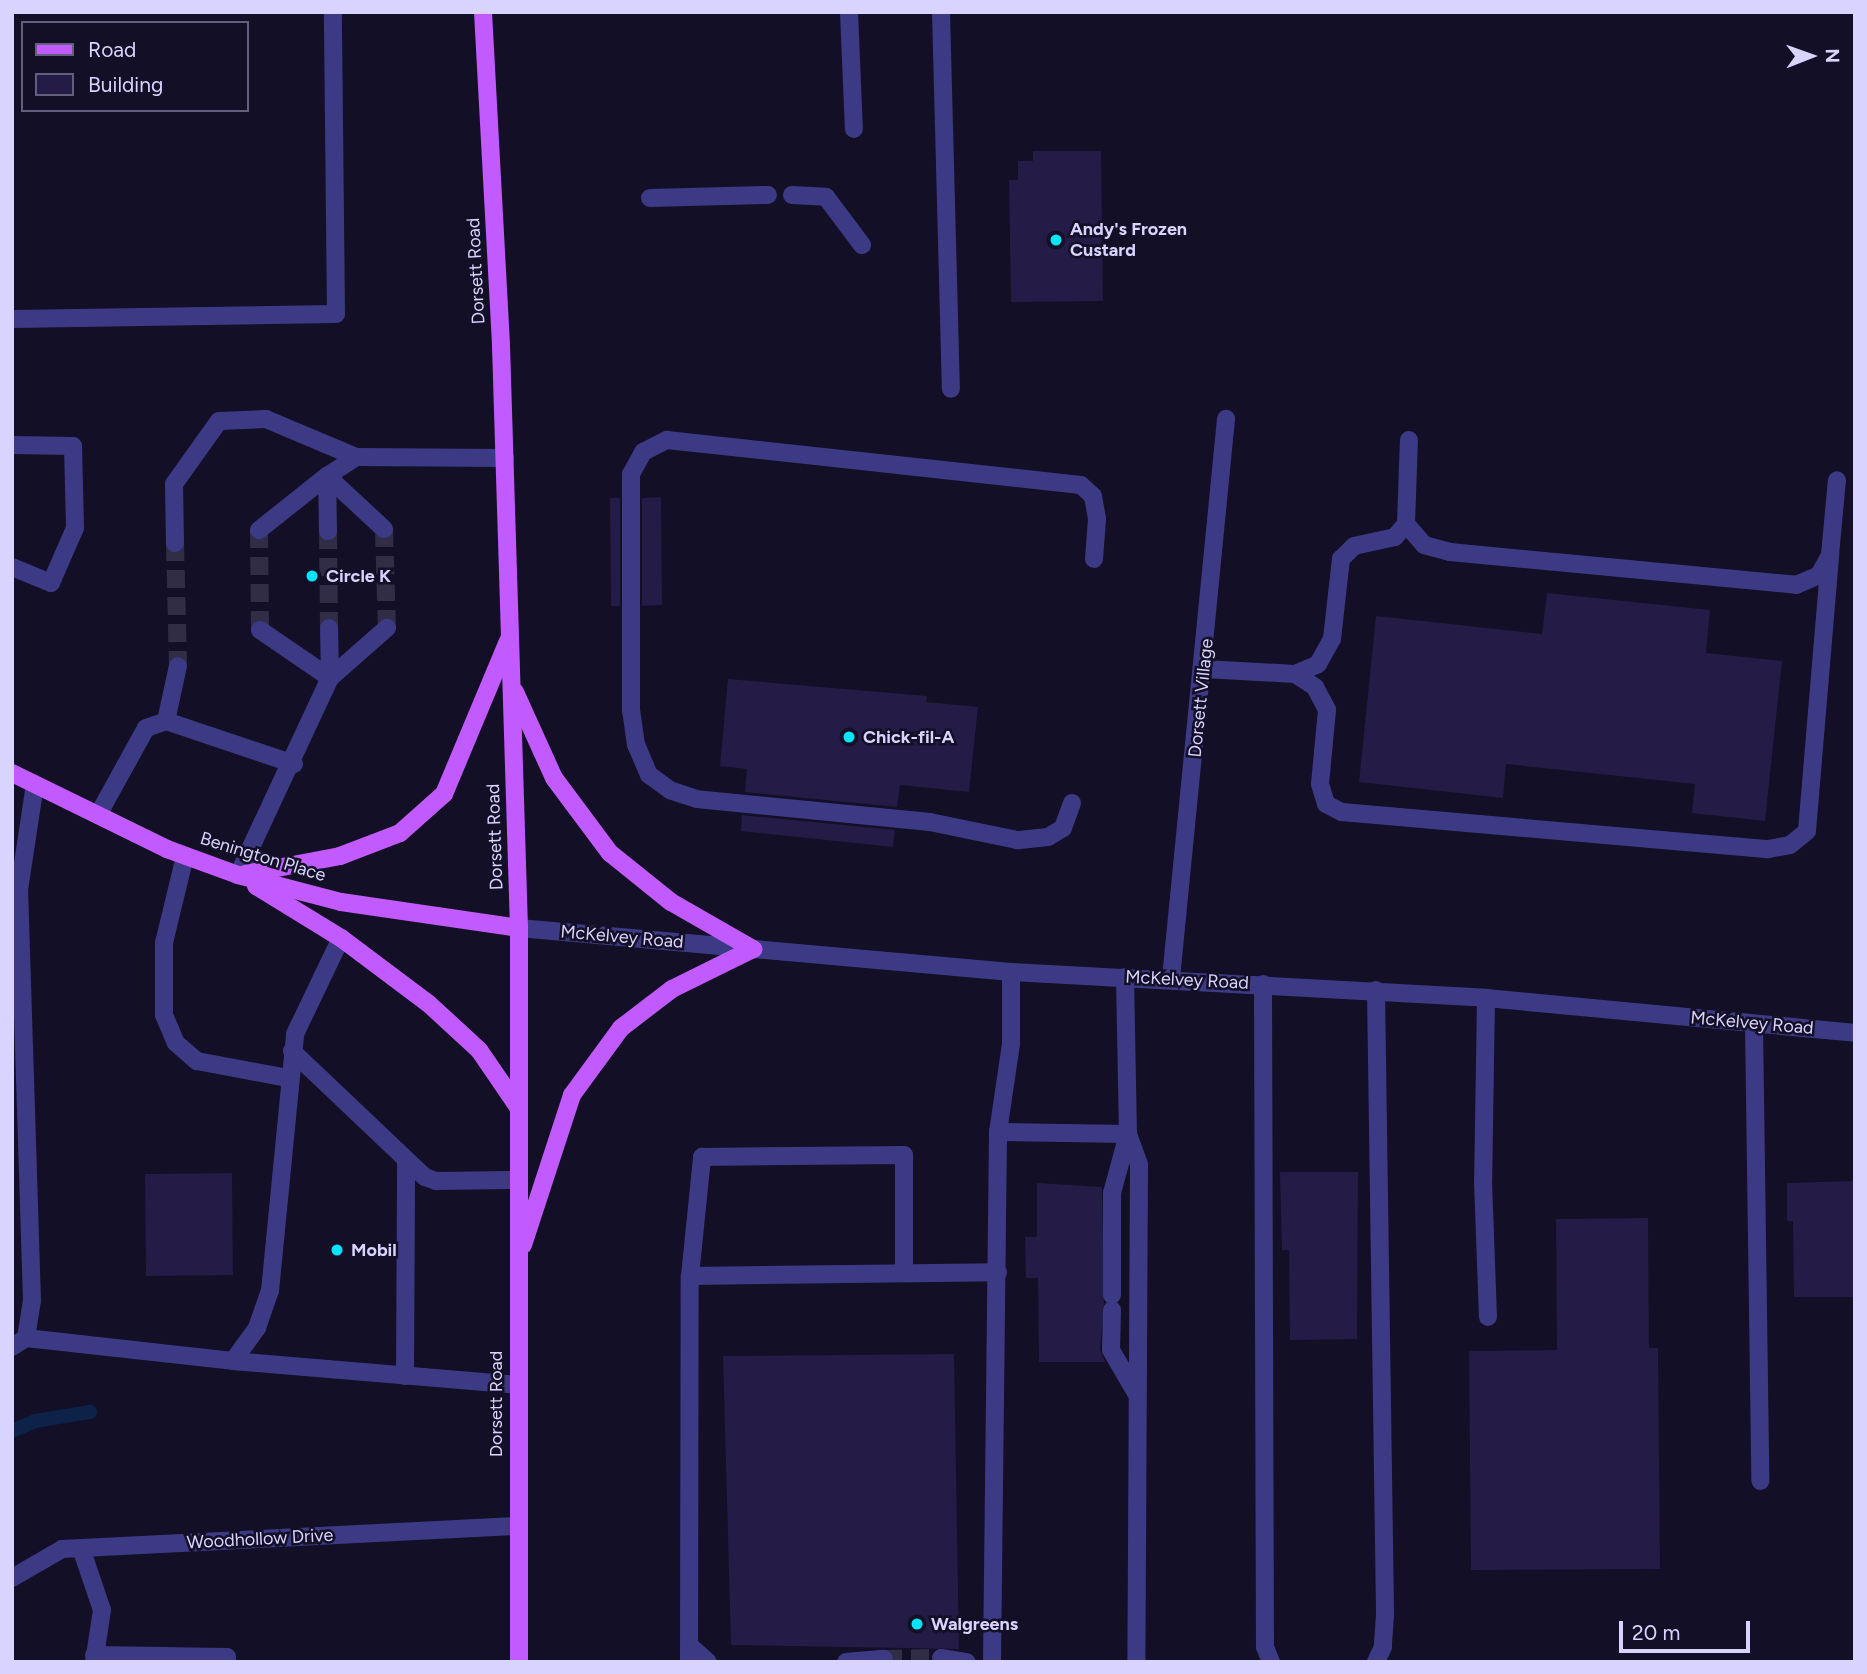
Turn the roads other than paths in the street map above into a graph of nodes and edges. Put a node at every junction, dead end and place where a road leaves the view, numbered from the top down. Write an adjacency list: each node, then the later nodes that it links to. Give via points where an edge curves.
1 (332, 12): 10 (street, via 336,314)
2 (483, 12): 16 (main road, Dorsett Road)
3 (849, 12): 5 (street)
4 (941, 12): 11 (street)
5 (854, 129)
6 (768, 195): 8 (street)
7 (792, 195): 9 (street, via 826,197)
8 (650, 198)
9 (862, 244)
10 (12, 319)
11 (951, 390)
12 (1226, 419): 32 (street, Dorsett Village)
13 (1409, 440): 19 (street)
14 (12, 445): 26 (street, via 73,446 75,528 51,583)
15 (356, 457): 16 (street); 17 (street); 23 (street, via 266,419 219,421 174,484)
16 (505, 458): 30 (main road, Dorsett Road)
17 (327, 476): 20 (street); 21 (street); 22 (street)
18 (1837, 480): 24 (street)
19 (1406, 524): 24 (street, via 1424,545 1450,552 1796,585 1819,575); 33 (street, via 1395,537 1354,546 1341,559 1332,639 1318,664)
20 (384, 529)
21 (259, 530)
22 (328, 531)
23 (175, 543)
24 (1830, 555): 33 (street, via 1807,831 1790,845 1768,849 1342,812 1326,803 1320,783 1327,710 1315,687)
25 (1094, 559): 40 (street, via 1097,519 1093,496 1081,485 667,440 643,452 631,474 631,711 636,745 649,775 670,790 697,799 930,822 1017,840 1048,836 1063,828)
26 (12, 567)
27 (329, 628): 34 (street)
28 (387, 628): 34 (street)
29 (260, 630): 34 (street)
30 (510, 636): 35 (main road, Dorsett Road); 43 (main road, via 444,794 400,833 340,856)
31 (178, 666): 36 (street)
32 (1203, 670): 33 (street); 50 (street, Dorsett Village)
33 (1294, 674)
34 (330, 678): 37 (street)
35 (512, 683): 45 (main road, Dorsett Road); 47 (main road, via 554,778 611,853 671,902)
36 (166, 721): 37 (street); 41 (street, via 146,728)
37 (294, 764): 43 (street)
38 (12, 773): 39 (main road, Benington Place)
39 (35, 784): 41 (main road, Benington Place); 44 (street)
40 (1072, 803)
41 (98, 815): 42 (main road, Benington Place)
42 (185, 856): 43 (main road, Benington Place); 57 (street, via 164,943 164,1014 176,1043 197,1060)
43 (238, 875): 45 (main road, Benington Place, via 341,902); 46 (main road)
44 (16, 890): 68 (street, via 32,1301)
45 (519, 929): 47 (street, McKelvey Road); 58 (main road, Dorsett Road)
46 (341, 938): 56 (street, via 295,1034); 58 (main road, via 429,1004 479,1050)
47 (753, 948): 48 (street, McKelvey Road); 63 (main road, via 671,989 621,1028 572,1095)
48 (1011, 972): 49 (street, McKelvey Road); 59 (street, via 1011,1044)
49 (1125, 976): 50 (street, McKelvey Road); 60 (street)
50 (1171, 978): 51 (street, McKelvey Road)
51 (1262, 984): 52 (street, McKelvey Road); 88 (street, via 1265,1647)
52 (1376, 990): 53 (street, McKelvey Road); 89 (street, via 1385,1615 1383,1647)
53 (1486, 998): 54 (street, McKelvey Road); 67 (street, via 1483,1181)
54 (1754, 1024): 55 (street, McKelvey Road); 73 (street)
55 (1855, 1033)
56 (292, 1051): 57 (street); 61 (street)
57 (288, 1078): 69 (street, via 270,1291 257,1328)
58 (518, 1107): 62 (main road, Dorsett Road)
59 (998, 1132): 60 (street); 64 (street)
60 (1128, 1135): 72 (street, via 1139,1165); 72 (street, via 1112,1193 1111,1350)
61 (406, 1164): 62 (street, via 436,1181); 70 (street)
62 (518, 1180): 63 (main road, Dorsett Road)
63 (518, 1261): 71 (main road, Dorsett Road)
64 (998, 1272): 65 (street); 86 (street)
65 (904, 1273): 66 (street); 66 (street, via 904,1155 702,1157)
66 (691, 1276): 77 (street)
67 (1488, 1317)
68 (19, 1343): 69 (street)
69 (233, 1361): 70 (street)
70 (405, 1376): 71 (street)
71 (517, 1385): 74 (main road, Dorsett Road)
72 (1136, 1393): 87 (street)
73 (1760, 1481)
74 (517, 1526): 75 (street, Woodhollow Drive); 82 (main road, Dorsett Road)
75 (81, 1548): 76 (street, Woodhollow Drive, via 62,1549); 78 (street, via 102,1610)
76 (12, 1578)
77 (689, 1654): 83 (street)
78 (94, 1658): 81 (street, via 227,1657)
79 (941, 1658): 85 (street)
80 (884, 1659): 84 (street)
81 (227, 1662)
82 (519, 1662)
83 (708, 1662)
84 (846, 1662)
85 (967, 1662)
86 (992, 1662)
87 (1136, 1662)
88 (1270, 1662)
89 (1376, 1662)

